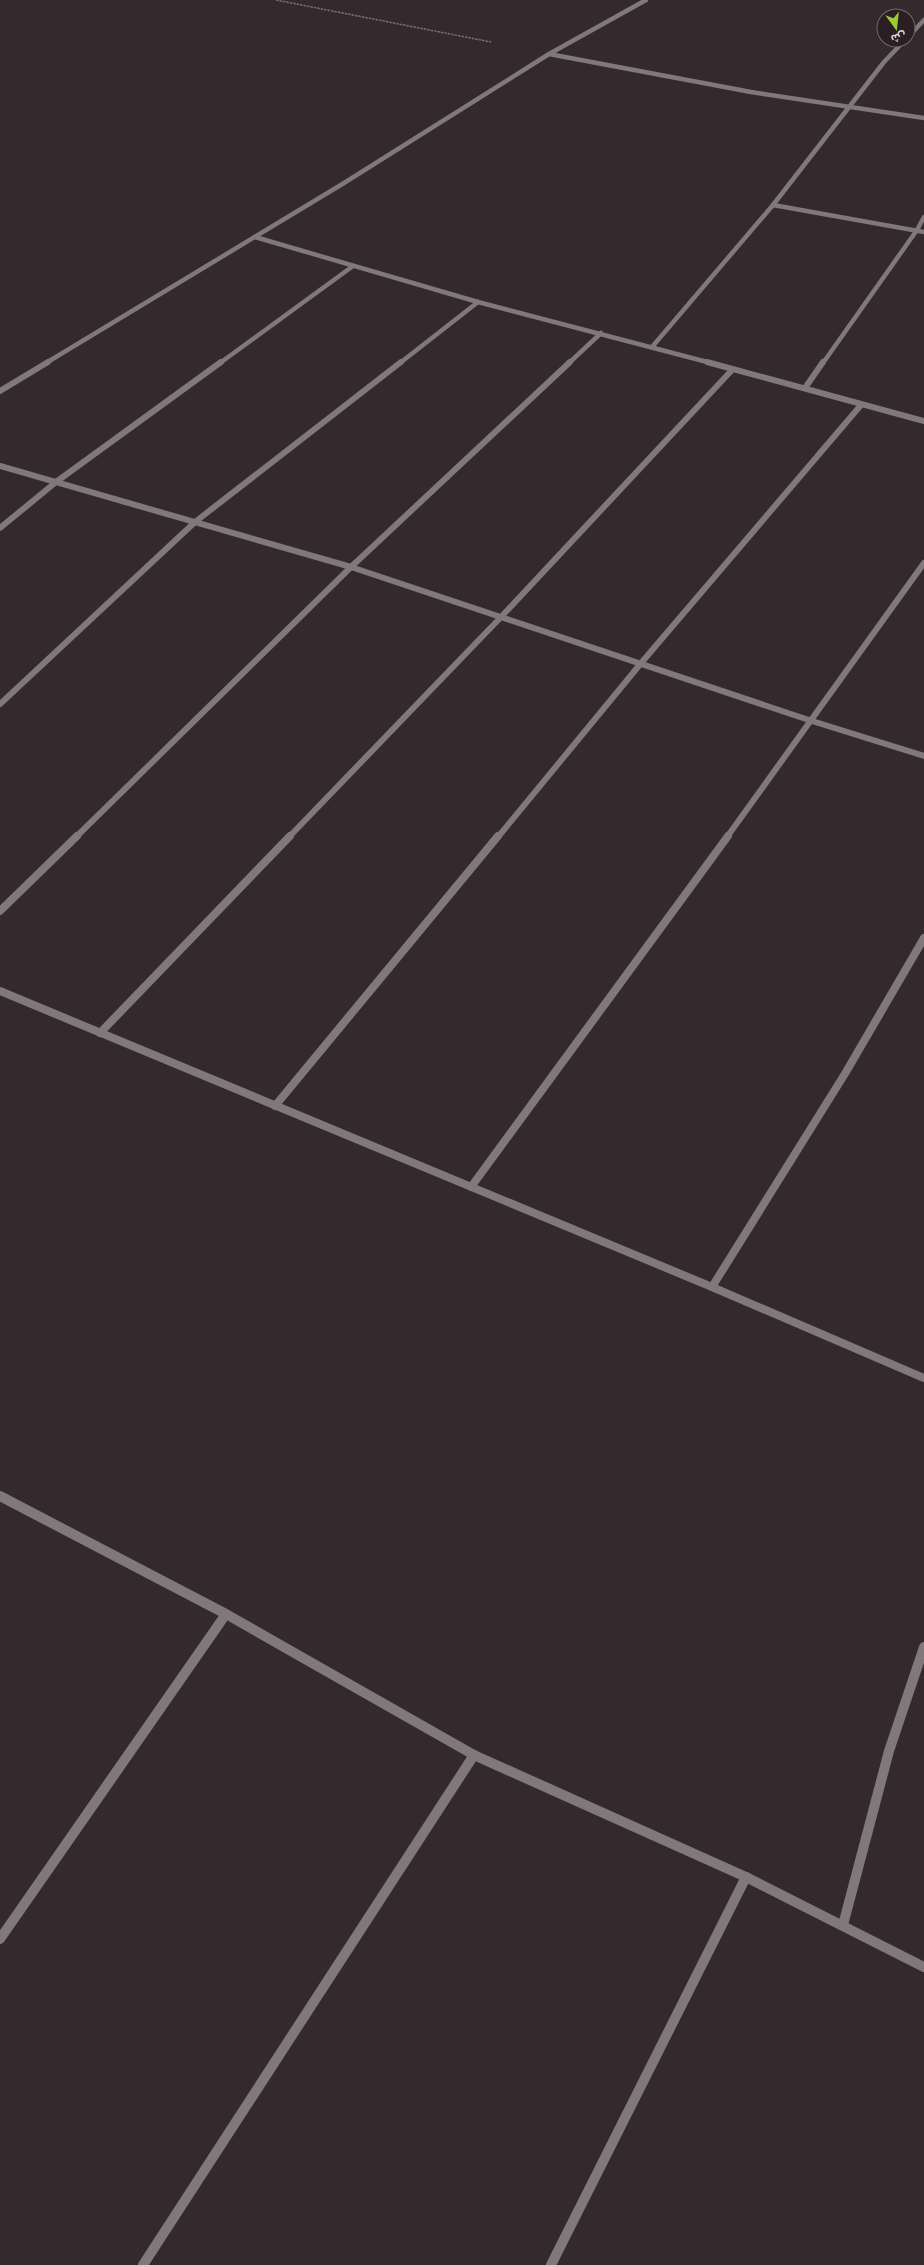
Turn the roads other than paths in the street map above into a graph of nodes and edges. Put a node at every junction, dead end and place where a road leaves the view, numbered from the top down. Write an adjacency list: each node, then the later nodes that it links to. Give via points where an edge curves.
1 (646, 0): 5 (street)
2 (924, 20): 3 (street)
3 (916, 28)
4 (898, 48): 6 (street)
5 (549, 54): 6 (street, via 751,92); 12 (street)
6 (849, 106): 7 (street); 8 (street)
7 (924, 118)
8 (772, 205): 10 (street); 16 (street)
9 (924, 217): 10 (street)
10 (917, 230): 11 (street); 18 (street)
11 (924, 232)
12 (255, 236): 13 (street); 19 (street)
13 (353, 266): 14 (street); 23 (street)
14 (478, 302): 15 (street); 24 (street)
15 (601, 333): 16 (street); 27 (street)
16 (652, 346): 17 (street)
17 (732, 370): 18 (street); 28 (street)
18 (805, 388): 20 (street)
19 (0, 391)
20 (861, 405): 21 (street); 29 (street)
21 (924, 421)
22 (0, 466): 23 (street)
23 (56, 482): 24 (street); 25 (street)
24 (195, 522): 27 (street); 30 (street)
25 (0, 528)
26 (924, 563): 31 (street)
27 (351, 567): 28 (street); 33 (street)
28 (502, 616): 29 (street); 36 (street)
29 (642, 662): 31 (street); 37 (street)
30 (0, 704)
31 (812, 721): 32 (street); 38 (street)
32 (924, 756)
33 (0, 912)
34 (924, 938): 39 (street, via 846,1072)
35 (0, 992): 36 (street)
36 (100, 1033): 37 (street)
37 (275, 1106): 38 (street)
38 (471, 1187): 39 (street)
39 (712, 1287): 40 (street)
40 (924, 1378)
41 (0, 1496): 42 (street)
42 (226, 1614): 44 (street); 47 (street)
43 (924, 1647): 46 (street, via 889,1751)
44 (474, 1755): 45 (street); 49 (street)
45 (746, 1877): 46 (street); 50 (street)
46 (843, 1926): 48 (street)
47 (0, 1939)
48 (924, 1967)
49 (143, 2265)
50 (551, 2265)

